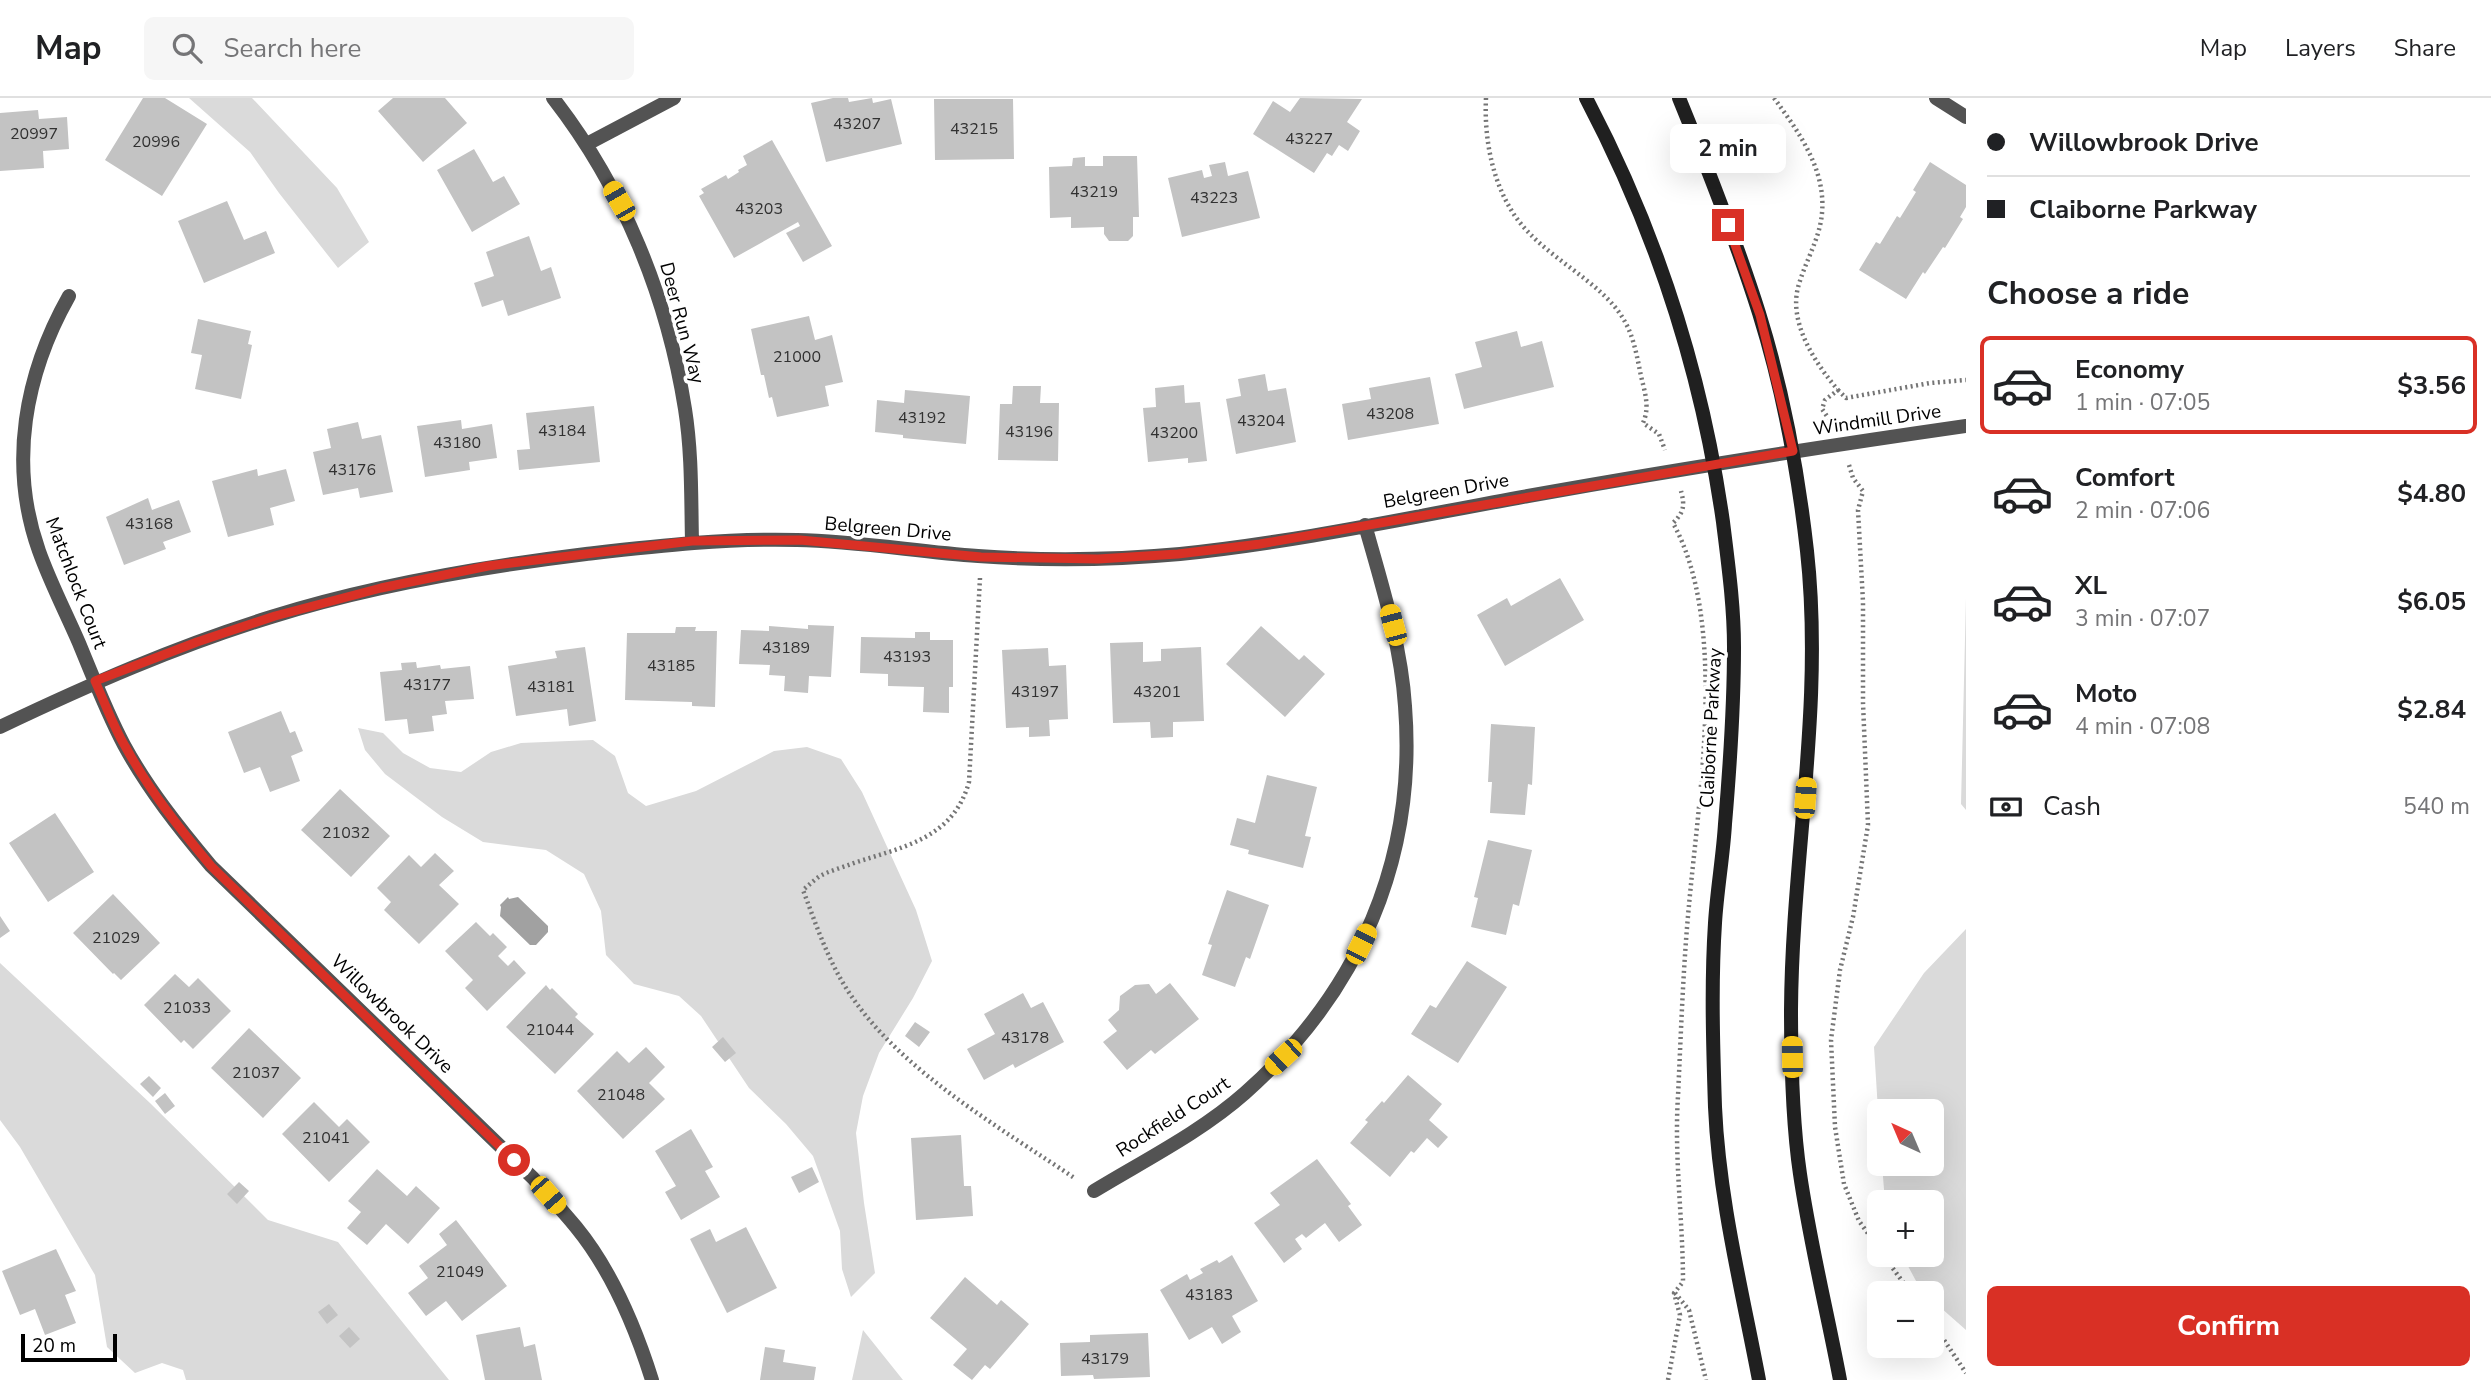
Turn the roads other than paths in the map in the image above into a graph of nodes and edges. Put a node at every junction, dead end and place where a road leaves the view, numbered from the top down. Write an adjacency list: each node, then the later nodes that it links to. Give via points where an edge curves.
1 (553, 98): 7 (street, Deer Run Way)
2 (674, 98): 7 (street)
3 (1586, 98): 11 (main road, Claiborne Parkway, via 1620,165 1665,276)
4 (1679, 98): 10 (main road, via 1760,315)
5 (1936, 98): 6 (street)
6 (1966, 117)
7 (587, 144): 13 (street, Deer Run Way, via 619,201 661,303 685,410)
8 (69, 296): 14 (street, Matchlock Court, via 33,378 23,467 39,551)
9 (1966, 426): 10 (street, Windmill Drive)
10 (1793, 451): 11 (street, Belgreen Drive); 19 (main road, via 1812,635 1794,920 1794,1103 1800,1173)
11 (1715, 466): 12 (street, Belgreen Drive); 18 (main road, Claiborne Parkway, via 1734,643 1726,814 1715,923 1715,1111 1724,1195)
12 (1365, 525): 13 (street, Belgreen Drive, via 1260,544 1098,559 981,557 800,540); 16 (street, Rockfield Court, via 1393,625 1408,759 1403,814 1374,920 1319,1016 1283,1057 1243,1095 1199,1127)
13 (692, 541): 14 (street, Belgreen Drive, via 488,566 381,588 275,616)
14 (95, 681): 15 (street, Belgreen Drive); 17 (street, Willowbrook Drive, via 147,783 211,866 533,1178 577,1228 612,1282)
15 (0, 727)
16 (1094, 1191)
17 (652, 1380)
18 (1759, 1380)
19 (1840, 1380)

